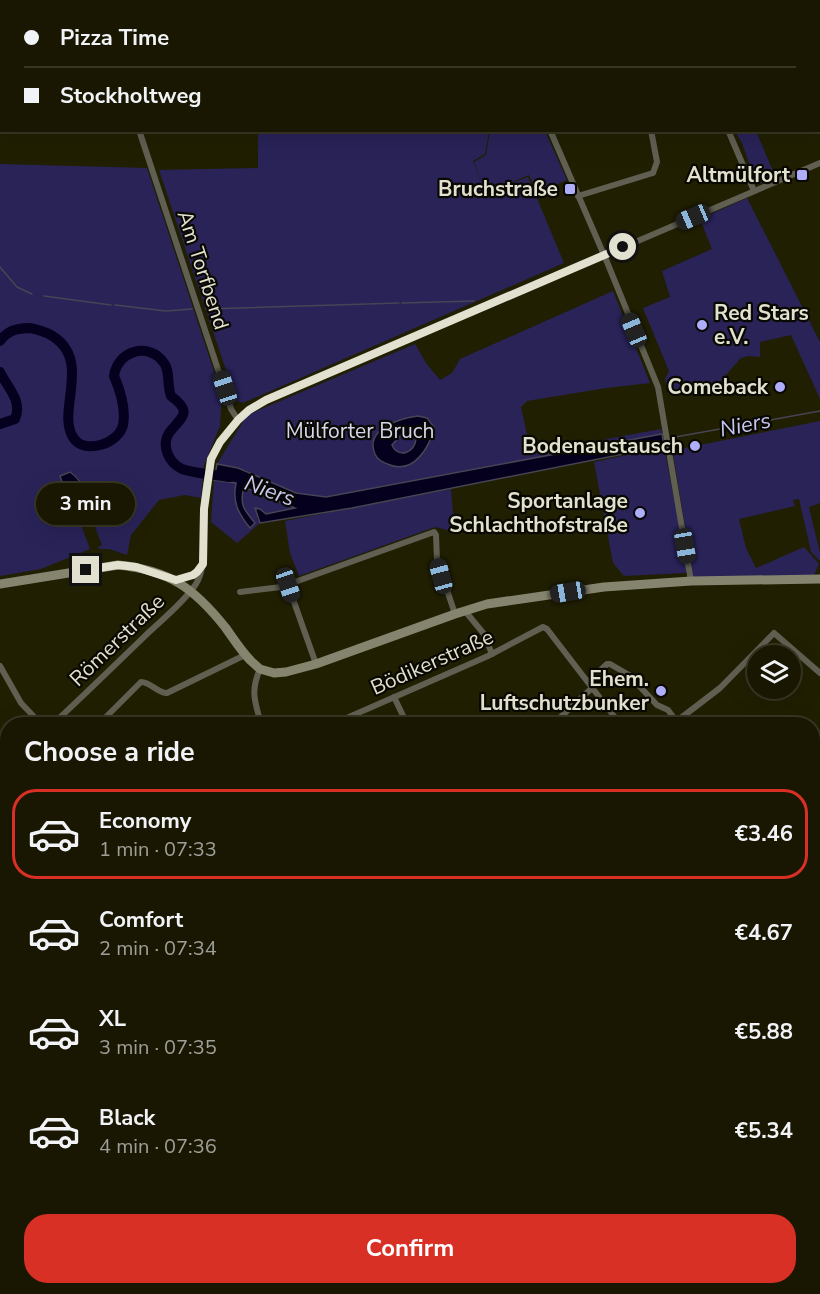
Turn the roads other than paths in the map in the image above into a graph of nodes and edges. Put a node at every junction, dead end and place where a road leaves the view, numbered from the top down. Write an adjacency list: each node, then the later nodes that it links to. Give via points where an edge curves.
1 (140, 132): 9 (street, Am Torfbend, via 231,409)
2 (551, 132): 7 (street)
3 (651, 132): 7 (street, via 657,162 652,173)
4 (729, 132): 6 (street)
5 (820, 163): 6 (street)
6 (754, 191): 8 (street)
7 (578, 196): 8 (street)
8 (604, 256): 9 (street, Römerstraße, via 276,395); 13 (street, via 658,387)
9 (238, 420): 10 (street, Römerstraße, via 220,442 209,466)
10 (203, 564): 12 (street, via 193,575); 16 (street, Römerstraße)
11 (819, 577): 13 (main road)
12 (176, 580): 14 (main road, via 118,565); 16 (main road)
13 (691, 581): 18 (main road, via 604,587 488,604)
14 (0, 584)
15 (288, 585): 17 (street); 18 (street, via 434,532 437,560); 21 (street)
16 (191, 590): 20 (main road, via 205,602); 28 (street, Römerstraße)
17 (240, 592)
18 (460, 612): 19 (street, via 484,634); 21 (main road)
19 (492, 654): 25 (street, Bödikerstraße, via 543,627); 26 (street, Bödikerstraße)
20 (245, 655): 23 (main road); 29 (street, via 167,693 141,682)
21 (316, 664): 23 (main road, via 274,673)
22 (0, 666): 27 (street, via 21,703)
23 (260, 669): 30 (street, via 253,692)
24 (820, 673): 36 (street, via 774,633 720,688)
25 (590, 685): 33 (street); 34 (street); 35 (street, via 610,664 629,675)
26 (394, 697): 31 (street, Bödikerstraße); 32 (street)
27 (34, 717)
28 (60, 717)
29 (106, 717)
30 (259, 717)
31 (349, 717)
32 (403, 717)
33 (560, 717)
34 (615, 717)
35 (672, 717)
36 (683, 717)

